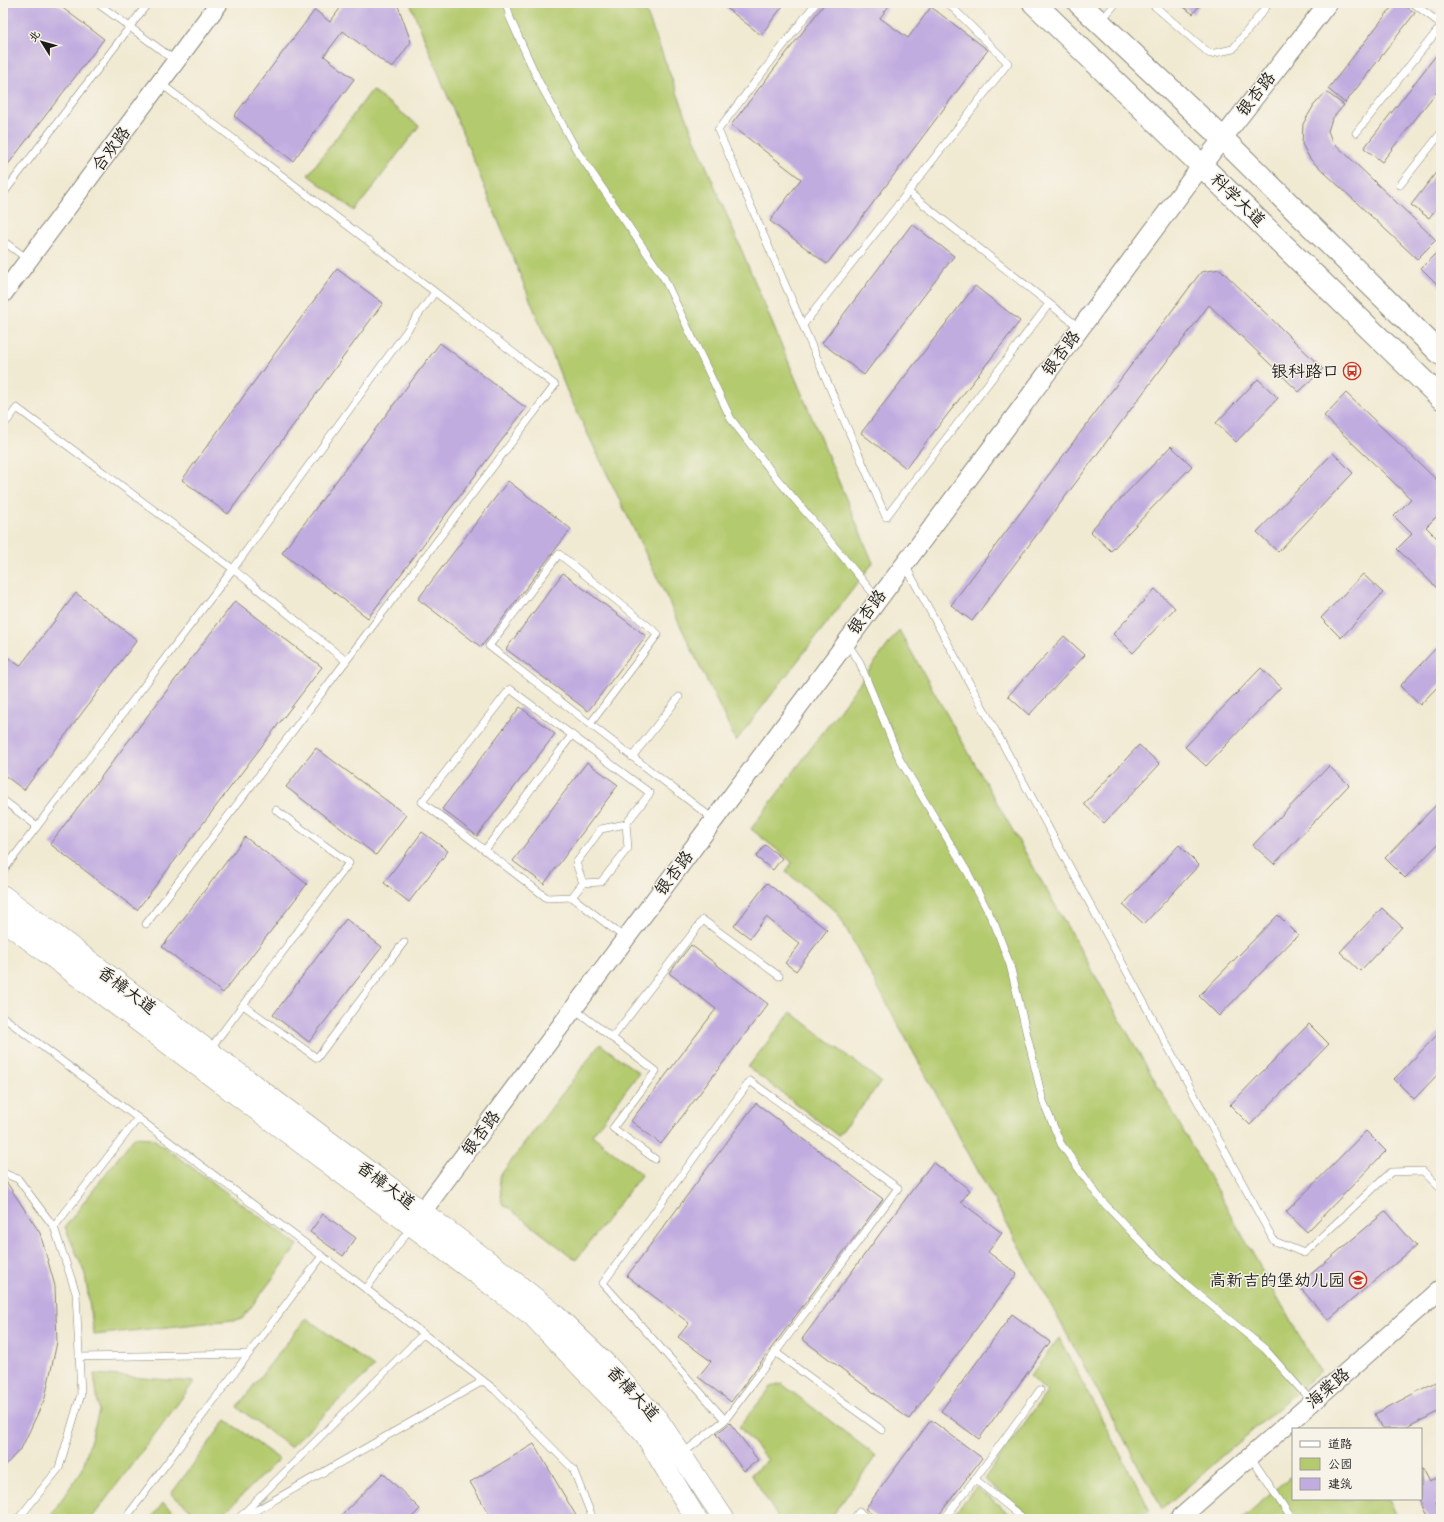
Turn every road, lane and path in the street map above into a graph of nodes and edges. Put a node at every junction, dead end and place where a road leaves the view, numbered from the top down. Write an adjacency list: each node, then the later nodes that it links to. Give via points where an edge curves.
1 (97, 3): 16 (lane)
2 (148, 3): 16 (lane)
3 (219, 3): 17 (street, 合欢路)
4 (506, 3): 38 (lane, via 510,18 538,80 577,151 664,278 731,419 774,476)
5 (816, 3): 31 (lane, via 718,130)
6 (948, 3): 24 (lane, via 1008,63)
7 (1034, 3): 22 (main road, 科学大道)
8 (1079, 3): 14 (main road, 科学大道)
9 (1116, 3): 14 (lane)
10 (1150, 3): 11 (lane, via 1210,54 1233,49)
11 (1268, 3)
12 (1328, 3): 21 (street, 银杏路)
13 (1413, 3): 15 (lane)
14 (1100, 23): 21 (main road, 科学大道)
15 (1441, 25): 19 (lane)
16 (130, 27): 17 (lane); 25 (lane)
17 (176, 62): 18 (street, 合欢路)
18 (160, 83): 27 (street, 合欢路); 28 (lane)
19 (1356, 132)
20 (1441, 133): 23 (lane)
21 (1222, 138): 22 (street, 银杏路); 33 (main road, 科学大道)
22 (1202, 165): 32 (street, 银杏路); 34 (main road, 科学大道)
23 (1400, 185)
24 (908, 192): 30 (lane); 31 (lane)
25 (3, 194)
26 (3, 241): 27 (lane)
27 (29, 260): 29 (street, 合欢路)
28 (435, 292): 37 (lane); 40 (lane, via 555,385)
29 (3, 294)
30 (1049, 304): 31 (lane, via 886,516); 32 (lane)
31 (803, 325)
32 (1080, 328): 36 (street, 银杏路)
33 (1441, 354)
34 (1441, 398)
35 (3, 426): 37 (lane, via 17,408)
36 (904, 563): 38 (street, 银杏路); 68 (lane, via 1274,1241 1304,1253 1391,1172 1423,1171)
37 (233, 569): 40 (lane); 49 (lane)
38 (877, 598): 39 (street, 银杏路)
39 (845, 641): 47 (street, 银杏路); 80 (lane, via 860,661 900,760 968,873 995,924 1010,965 1043,1101 1062,1144 1101,1200 1145,1246 1187,1285 1265,1349)
40 (346, 661): 56 (lane)
41 (679, 697): 44 (lane)
42 (590, 724): 42 (lane, via 489,646 559,554 658,634); 44 (lane)
43 (572, 735): 48 (lane, via 650,793); 50 (lane); 50 (lane, via 510,689 422,802)
44 (632, 757): 47 (lane)
45 (3, 800): 49 (lane)
46 (276, 810): 60 (lane, via 348,863)
47 (714, 819): 57 (street, 银杏路)
48 (626, 824): 52 (lane, via 628,848 601,882); 52 (lane, via 601,829 576,863)
49 (37, 826): 51 (lane)
50 (485, 850): 54 (lane, via 547,898)
51 (3, 871)
52 (583, 883): 54 (lane)
53 (3, 896): 64 (main road, 香樟大道)
54 (572, 897): 57 (lane)
55 (3, 920): 69 (main road, 香樟大道)
56 (146, 924)
57 (625, 938): 61 (street, 银杏路)
58 (404, 942): 60 (lane, via 317,1058)
59 (779, 976): 63 (lane, via 703,920)
60 (243, 1004): 64 (lane)
61 (573, 1008): 63 (lane); 69 (street, 银杏路)
62 (3, 1017): 65 (lane)
63 (612, 1038): 66 (lane, via 656,1071 614,1128)
64 (208, 1051): 69 (main road, 香樟大道)
65 (138, 1118): 70 (lane); 71 (lane)
66 (655, 1159)
67 (3, 1173): 70 (lane, via 18,1179)
68 (1441, 1189)
69 (417, 1219): 72 (lane); 83 (main road, 香樟大道, via 552,1312 605,1363 658,1420); 90 (main road, 香樟大道, via 533,1316 645,1434)
70 (54, 1227): 77 (lane, via 76,1293)
71 (322, 1256): 72 (lane); 76 (lane)
72 (366, 1289): 74 (lane)
73 (1441, 1289): 80 (street, 海棠路)
74 (423, 1334): 78 (lane); 88 (lane)
75 (775, 1352): 81 (lane); 81 (lane, via 898,1188 750,1081 603,1283); 82 (lane)
76 (248, 1354): 77 (lane); 87 (lane)
77 (79, 1357): 86 (lane, via 81,1394 60,1468 19,1518)
78 (483, 1381): 88 (lane); 89 (lane, via 573,1469)
79 (1040, 1390): 85 (lane)
80 (1312, 1402): 84 (street, 海棠路)
81 (725, 1420): 83 (lane)
82 (882, 1430)
83 (682, 1454): 91 (main road, 香樟大道)
84 (1250, 1456): 96 (street, 海棠路); 97 (lane)
85 (974, 1480): 94 (lane); 95 (lane)
86 (15, 1519)
87 (125, 1519)
88 (240, 1519)
89 (593, 1519)
90 (696, 1519)
91 (724, 1519)
92 (854, 1519): 93 (lane, via 859,1512)
93 (869, 1519)
94 (944, 1519)
95 (1024, 1519)
96 (1179, 1519)
97 (1292, 1519)

